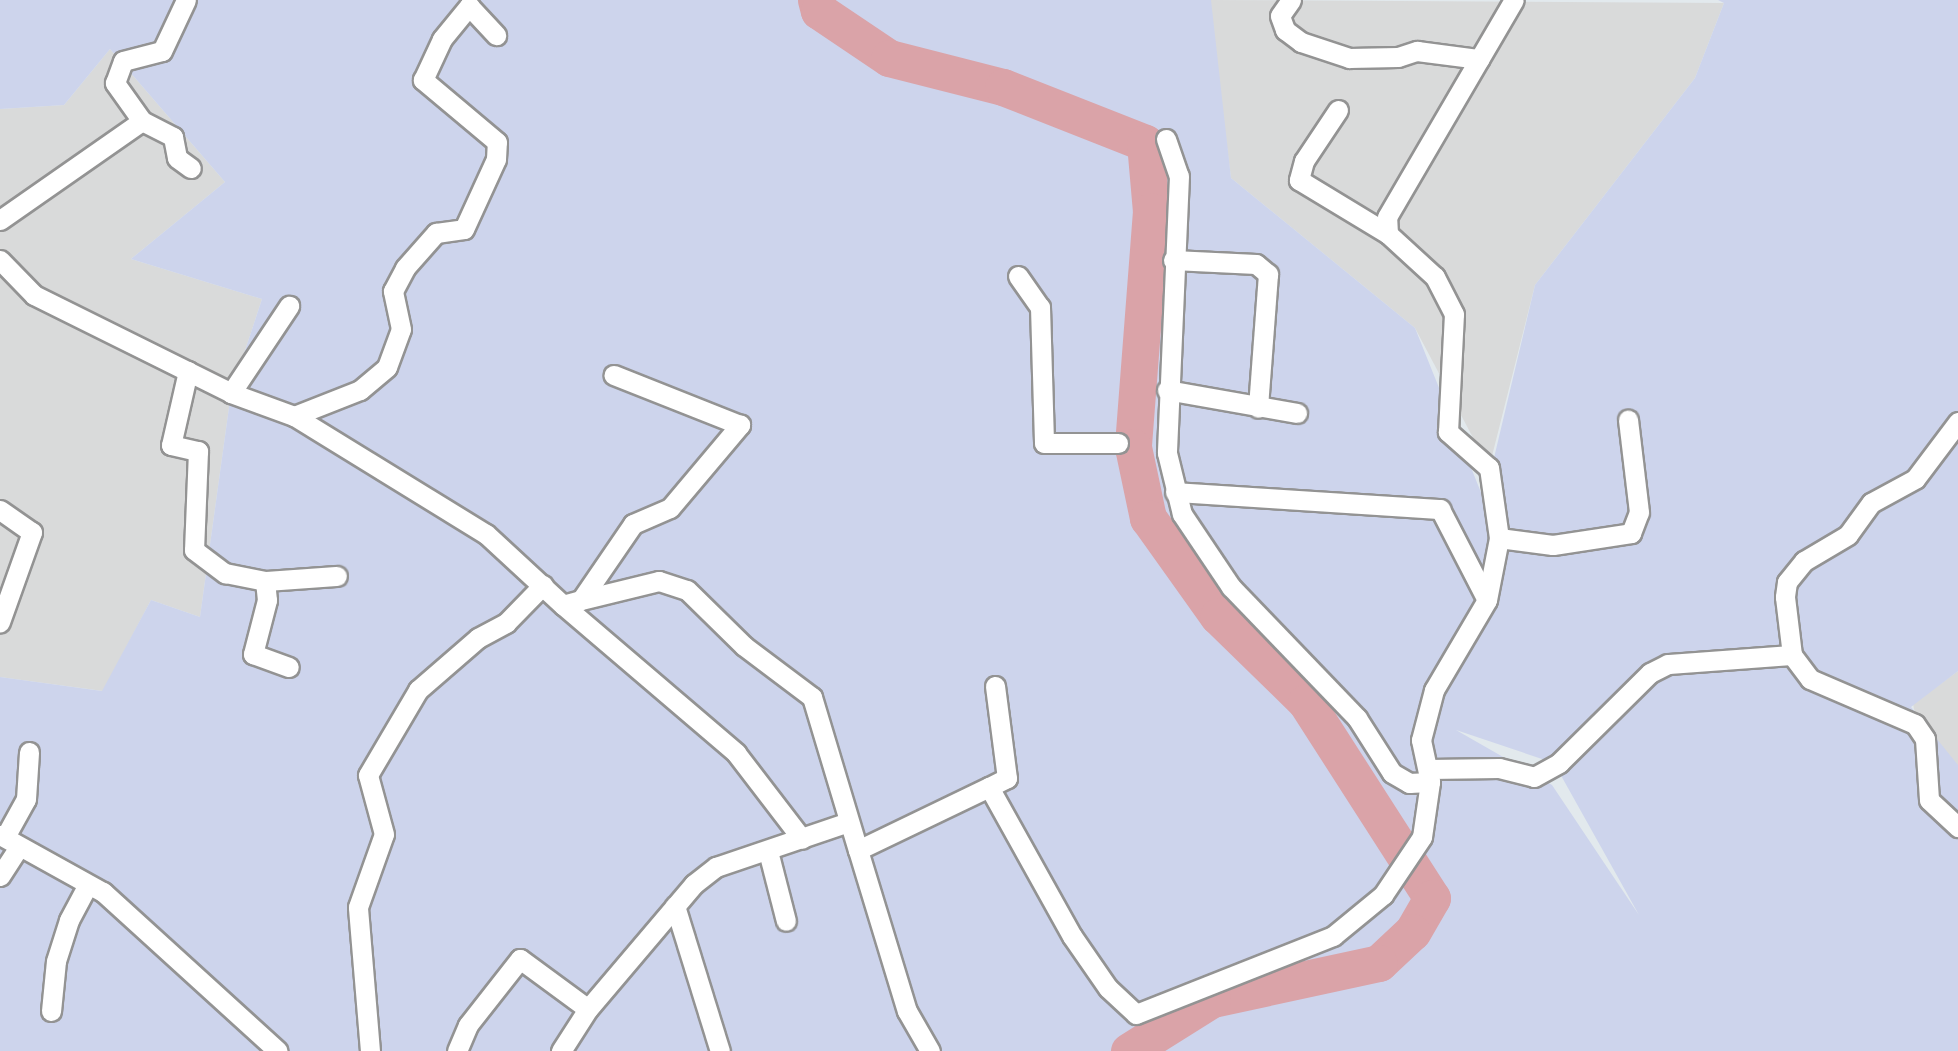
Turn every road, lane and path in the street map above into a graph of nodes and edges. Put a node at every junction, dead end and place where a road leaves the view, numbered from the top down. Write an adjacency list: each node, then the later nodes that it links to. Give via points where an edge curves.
1 (186, 0): 7 (street, via 162,51 123,61 114,83)
2 (1291, 0): 5 (street, via 1280,16 1285,30 1301,42 1349,58 1398,57 1417,51)
3 (1514, 0): 5 (street)
4 (496, 36): 22 (street, via 469,6 442,39 423,80 497,142 496,159 464,229 436,233 405,268 393,291 401,329 387,366 360,390)
5 (1479, 59): 11 (street, via 1390,205)
6 (1338, 110): 11 (street, via 1304,161 1299,180)
7 (142, 121): 9 (street, via 173,137 177,158); 10 (street)
8 (1166, 139): 13 (street, via 1179,176)
9 (191, 168)
10 (0, 220)
11 (1388, 234): 28 (street, via 1435,277 1454,314 1448,432 1489,468)
12 (0, 260): 16 (street, via 34,295)
13 (1173, 260): 18 (street); 20 (street, via 1256,264 1268,274)
14 (1018, 276): 25 (street, via 1040,307 1044,443)
15 (289, 306): 19 (street)
16 (188, 371): 19 (street); 30 (street, via 171,445 198,451 194,550 225,573)
17 (614, 375): 33 (street, via 740,425 670,508 633,524)
18 (1167, 390): 20 (street); 26 (street, via 1167,453)
19 (232, 393): 22 (street)
20 (1258, 408): 21 (street)
21 (1297, 413)
22 (294, 416): 31 (street, via 486,534)
23 (1628, 419): 28 (street, via 1639,512 1631,533 1553,545)
24 (1958, 422): 35 (street, via 1915,479 1871,503 1848,535 1812,554 1787,582)
25 (1118, 443)
26 (1175, 492): 32 (street, via 1440,509); 39 (street, via 1182,514 1231,587 1357,718 1392,773 1409,783)
27 (0, 510): 34 (street, via 32,532)
28 (1499, 538): 32 (street)
29 (337, 576): 30 (street)
30 (265, 581): 36 (street, via 267,600 253,654)
31 (543, 585): 33 (street); 54 (street, via 506,623 478,638 418,690 368,775 384,834 358,907)
32 (1487, 600): 39 (street, via 1434,690 1421,740)
33 (572, 602): 41 (street, via 659,581 687,590 744,646 812,697); 43 (street, via 736,753)
34 (0, 622)
35 (1792, 654): 39 (street, via 1668,664 1650,673 1559,763 1534,777 1490,767); 42 (street, via 1820,687 1850,694 1915,724 1925,738 1929,800)
36 (289, 667)
37 (995, 686): 40 (street, via 1007,778)
38 (29, 752): 44 (street, via 26,799)
39 (1429, 775): 40 (street, via 1422,837 1383,895 1333,936 1136,1014 1108,988 1072,936)
40 (989, 787): 45 (street)
41 (848, 822): 43 (street); 45 (street)
42 (1958, 827)
43 (802, 839): 46 (street)
44 (8, 840): 47 (street); 48 (street)
45 (859, 850): 58 (street, via 907,1011)
46 (768, 851): 49 (street, via 716,867); 50 (street)
47 (0, 876)
48 (88, 885): 52 (street, via 62,940); 53 (street)
49 (675, 906): 51 (street); 57 (street)
50 (786, 921)
51 (588, 1009): 55 (street, via 520,959 468,1025); 56 (street)
52 (51, 1011)
53 (278, 1051)
54 (370, 1051)
55 (457, 1051)
56 (561, 1051)
57 (720, 1051)
58 (930, 1051)

